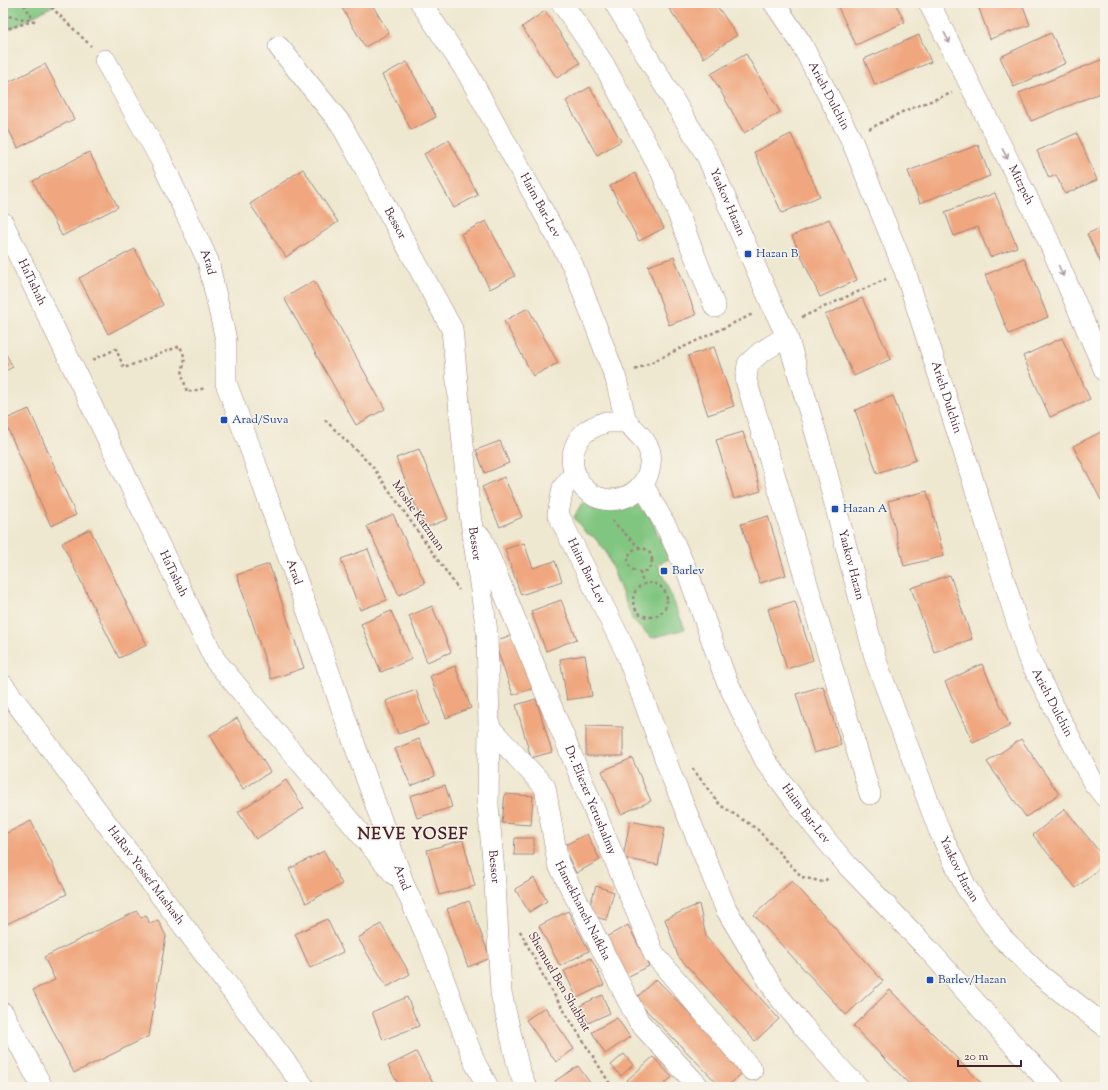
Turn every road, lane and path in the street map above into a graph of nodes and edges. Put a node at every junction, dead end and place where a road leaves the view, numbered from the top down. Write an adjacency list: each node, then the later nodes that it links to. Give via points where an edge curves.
1 (23, 3): 9 (path)
2 (47, 3): 12 (path)
3 (421, 3): 22 (street, Haim Bar-Lev, via 468,74 573,266)
4 (562, 3): 18 (street, via 603,63 662,173)
5 (615, 3): 17 (street, Yaakov Hazan, via 707,156)
6 (774, 3): 14 (street, Arieh Dulchin, via 801,43)
7 (929, 3): 13 (street, Mitzpeh, one-way to 13)
8 (3, 15): 9 (path)
9 (34, 21): 10 (path)
10 (3, 30)
11 (279, 47): 29 (street, Bessor, via 341,124 452,329)
12 (105, 60): 23 (street, Arad, via 161,160 208,261 226,340)
13 (971, 86): 14 (path, via 904,111); 21 (street, Mitzpeh, one-way to 21, via 1046,235)
14 (851, 139): 16 (street, Arieh Dulchin)
15 (3, 223): 40 (street, HaTishah, via 215,660)
16 (905, 271): 19 (path); 38 (street, Arieh Dulchin, via 964,449 1028,657 1093,782)
17 (772, 305): 19 (street, Yaakov Hazan); 22 (path)
18 (715, 307)
19 (784, 331): 37 (street, via 748,364 746,380); 43 (street, Yaakov Hazan, via 820,447 876,661 939,830 966,887 1001,937 1042,976)
20 (90, 361): 23 (path, via 116,349 124,368 180,346 185,358 182,374 187,392)
21 (1105, 371)
22 (616, 379): 25 (street, Haim Bar-Lev)
23 (226, 383): 40 (street, Arad)
24 (325, 420): 33 (path, Moshe Katzman, via 372,466)
25 (626, 422): 26 (street, via 606,422 583,434 575,446 572,461); 27 (street, via 642,437 649,449 649,473)
26 (574, 474): 28 (street, via 584,488); 52 (street, Haim Bar-Lev, via 563,488 558,514 626,652 678,792 726,909 776,993)
27 (643, 485): 28 (street, via 628,496 615,500); 53 (street, Haim Bar-Lev, via 668,530 689,576 725,677 765,760 847,865)
28 (594, 496): 30 (path, via 600,512)
29 (469, 507): 35 (street, Bessor, via 487,632); 44 (street, Dr. Eliezer Yerushalmy, via 654,954)
30 (640, 549): 31 (path, via 633,552 629,558 630,566); 31 (path, via 650,553 652,560 650,567)
31 (640, 572): 32 (path)
32 (644, 583): 32 (path, via 656,585 665,592 666,603 656,615 645,616 636,610 634,605 634,594)
33 (461, 593)
34 (3, 685): 45 (street, HaRav Yossef Mashash)
35 (489, 727): 49 (street, Bessor, via 488,805 501,993 519,1070); 51 (street, Hamekhaneh Nafkha, via 545,787 558,863 639,1022)
36 (693, 769): 39 (path, via 720,805 757,829 802,877)
37 (870, 794)
38 (1105, 797)
39 (823, 882)
40 (404, 886): 48 (street, Arad, via 431,946 475,1063)
41 (520, 930): 50 (path, Shemuel Ben Shabbat, via 548,985)
42 (3, 1013): 46 (street)
43 (1105, 1026)
44 (752, 1070)
45 (286, 1077): 47 (street, HaRav Yossef Mashash)
46 (42, 1087)
47 (304, 1087)
48 (488, 1087)
49 (526, 1087)
50 (612, 1087)
51 (699, 1087)
52 (858, 1087)
53 (1054, 1087)

